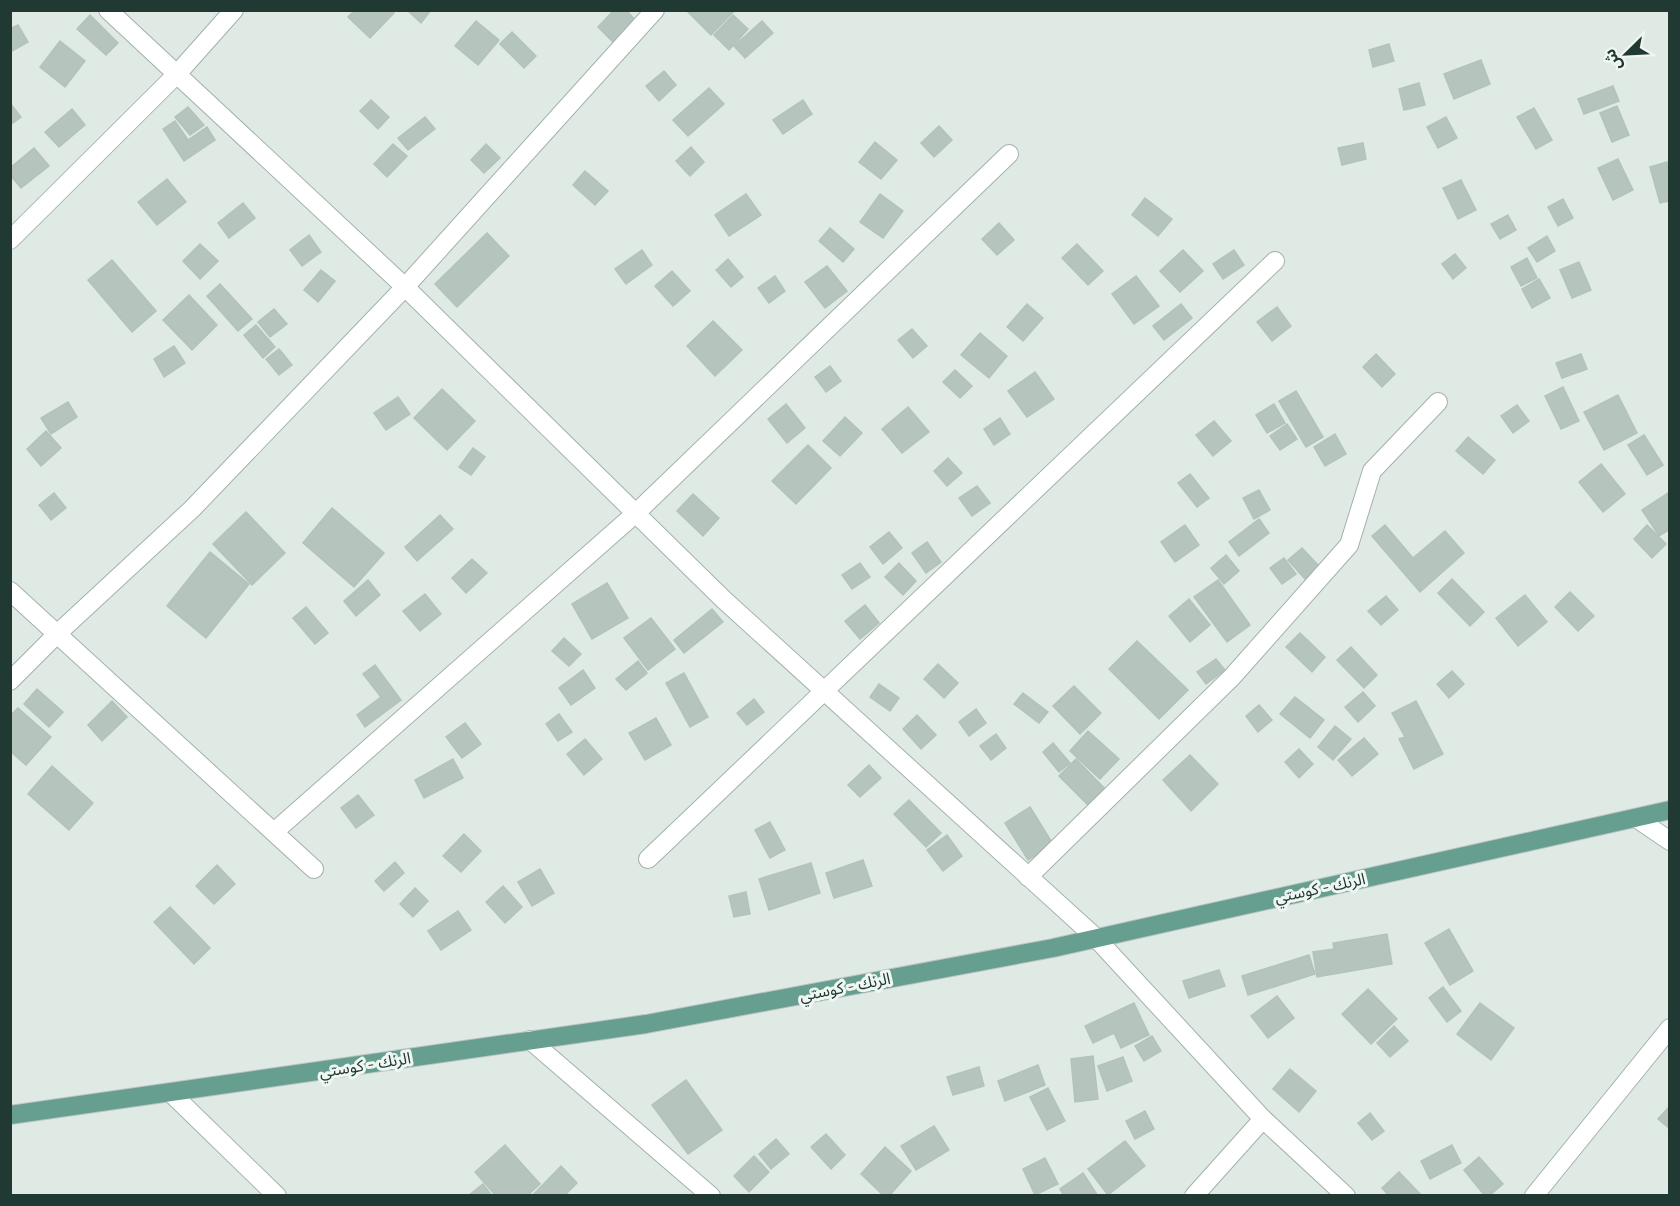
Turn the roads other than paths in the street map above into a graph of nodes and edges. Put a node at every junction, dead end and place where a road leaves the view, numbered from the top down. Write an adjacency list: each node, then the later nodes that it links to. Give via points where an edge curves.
1 (108, 10): 4 (street)
2 (234, 10): 4 (street)
3 (655, 10): 8 (street)
4 (177, 74): 6 (street); 8 (street)
5 (1009, 154): 10 (street)
6 (10, 240)
7 (1275, 261): 14 (street)
8 (405, 287): 10 (street); 12 (street, via 192,509)
9 (1438, 402): 21 (street, via 1372,471 1349,545 1232,677)
10 (636, 513): 14 (street); 17 (street)
11 (10, 591): 12 (street)
12 (57, 634): 13 (street); 17 (street)
13 (10, 681)
14 (823, 690): 19 (street); 21 (street)
15 (1670, 810): 16 (main road, الرنك - كوستي)
16 (1636, 818): 18 (street); 22 (main road, الرنك - كوستي)
17 (274, 832): 20 (street)
18 (1670, 841)
19 (648, 859)
20 (314, 869)
21 (1028, 877): 22 (street)
22 (1095, 937): 24 (main road, الرنك - كوستي, via 646,1024); 27 (street)
23 (1670, 1028): 32 (street)
24 (530, 1040): 25 (main road, الرنك - كوستي); 29 (street)
25 (172, 1094): 26 (main road, الرنك - كوستي); 28 (street)
26 (10, 1114)
27 (1263, 1119): 30 (street); 31 (street)
28 (277, 1196)
29 (711, 1196)
30 (1194, 1196)
31 (1346, 1196)
32 (1534, 1196)

